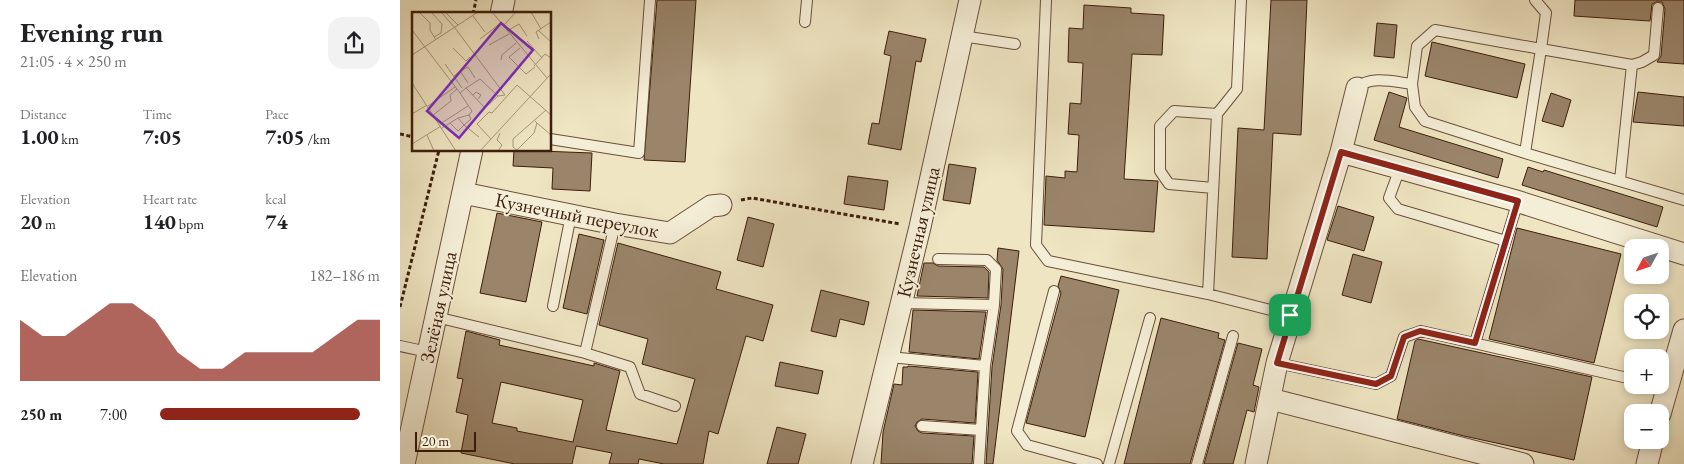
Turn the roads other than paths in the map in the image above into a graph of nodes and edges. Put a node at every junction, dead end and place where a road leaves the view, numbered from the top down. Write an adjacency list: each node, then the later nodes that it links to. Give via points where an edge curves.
1 (650, 0): 16 (lane, via 639,153)
2 (807, 0): 8 (lane)
3 (970, 0): 9 (street, Кузнечная улица)
4 (1046, 0): 33 (lane, via 1036,245 1048,260)
5 (1242, 0): 15 (lane, via 1237,90)
6 (1535, 0): 11 (lane, via 1546,13)
7 (1658, 8): 12 (lane, via 1654,55)
8 (805, 22)
9 (962, 36): 10 (lane); 34 (street, Кузнечная улица)
10 (1015, 44)
11 (1540, 49): 12 (lane); 13 (lane, via 1435,30 1417,46); 19 (lane)
12 (1632, 65): 21 (lane)
13 (1412, 84): 14 (lane, via 1374,80); 19 (lane, via 1416,107 1425,121)
14 (1357, 88): 18 (street)
15 (1217, 114): 22 (lane); 22 (lane, via 1174,110 1160,126 1160,171 1169,184)
16 (551, 139)
17 (472, 151): 23 (street, Зелёная улица)
18 (1341, 152): 20 (street); 37 (street)
19 (1525, 153): 21 (lane)
20 (1400, 168): 25 (street); 29 (lane, via 1389,198 1398,209)
21 (1620, 180): 24 (lane)
22 (1213, 188): 33 (lane)
23 (463, 193): 27 (street, Кузнечный переулок); 38 (street, Зелёная улица)
24 (1684, 200)
25 (1518, 201): 29 (lane); 30 (street)
26 (721, 205): 28 (street, Кузнечный переулок, via 710,206 670,233)
27 (571, 215): 28 (street, Кузнечный переулок); 36 (lane)
28 (615, 224): 45 (lane)
29 (1506, 241): 42 (lane)
30 (1684, 254)
31 (938, 259): 35 (lane, via 987,260 996,269)
32 (1054, 291): 60 (lane, via 1017,431 1027,445)
33 (1208, 294): 37 (lane)
34 (902, 303): 35 (lane); 46 (street, Кузнечная улица)
35 (994, 305): 48 (lane)
36 (553, 306)
37 (1290, 315): 47 (street)
38 (436, 317): 44 (street, Зелёная улица); 45 (lane)
39 (1150, 318): 61 (lane)
40 (1684, 330): 49 (street)
41 (1233, 336): 62 (lane)
42 (1475, 343): 47 (lane, via 1420,331 1404,337 1391,376 1376,384); 50 (lane)
43 (400, 346): 44 (lane)
44 (428, 352): 54 (street, Зелёная улица)
45 (585, 353): 52 (lane, via 630,367 640,394)
46 (889, 357): 48 (lane); 58 (street, Кузнечная улица)
47 (1277, 363): 51 (street)
48 (985, 366): 55 (lane)
49 (1669, 372)
50 (1624, 376)
51 (1270, 399): 63 (street); 64 (street)
52 (675, 406)
53 (922, 426): 55 (lane)
54 (406, 428): 57 (street, Зелёная улица)
55 (980, 430): 59 (lane)
56 (1651, 449): 65 (street)
57 (405, 464)
58 (862, 464)
59 (979, 464)
60 (1097, 464)
61 (1109, 464)
62 (1197, 464)
63 (1256, 464)
64 (1523, 464)
65 (1647, 464)

